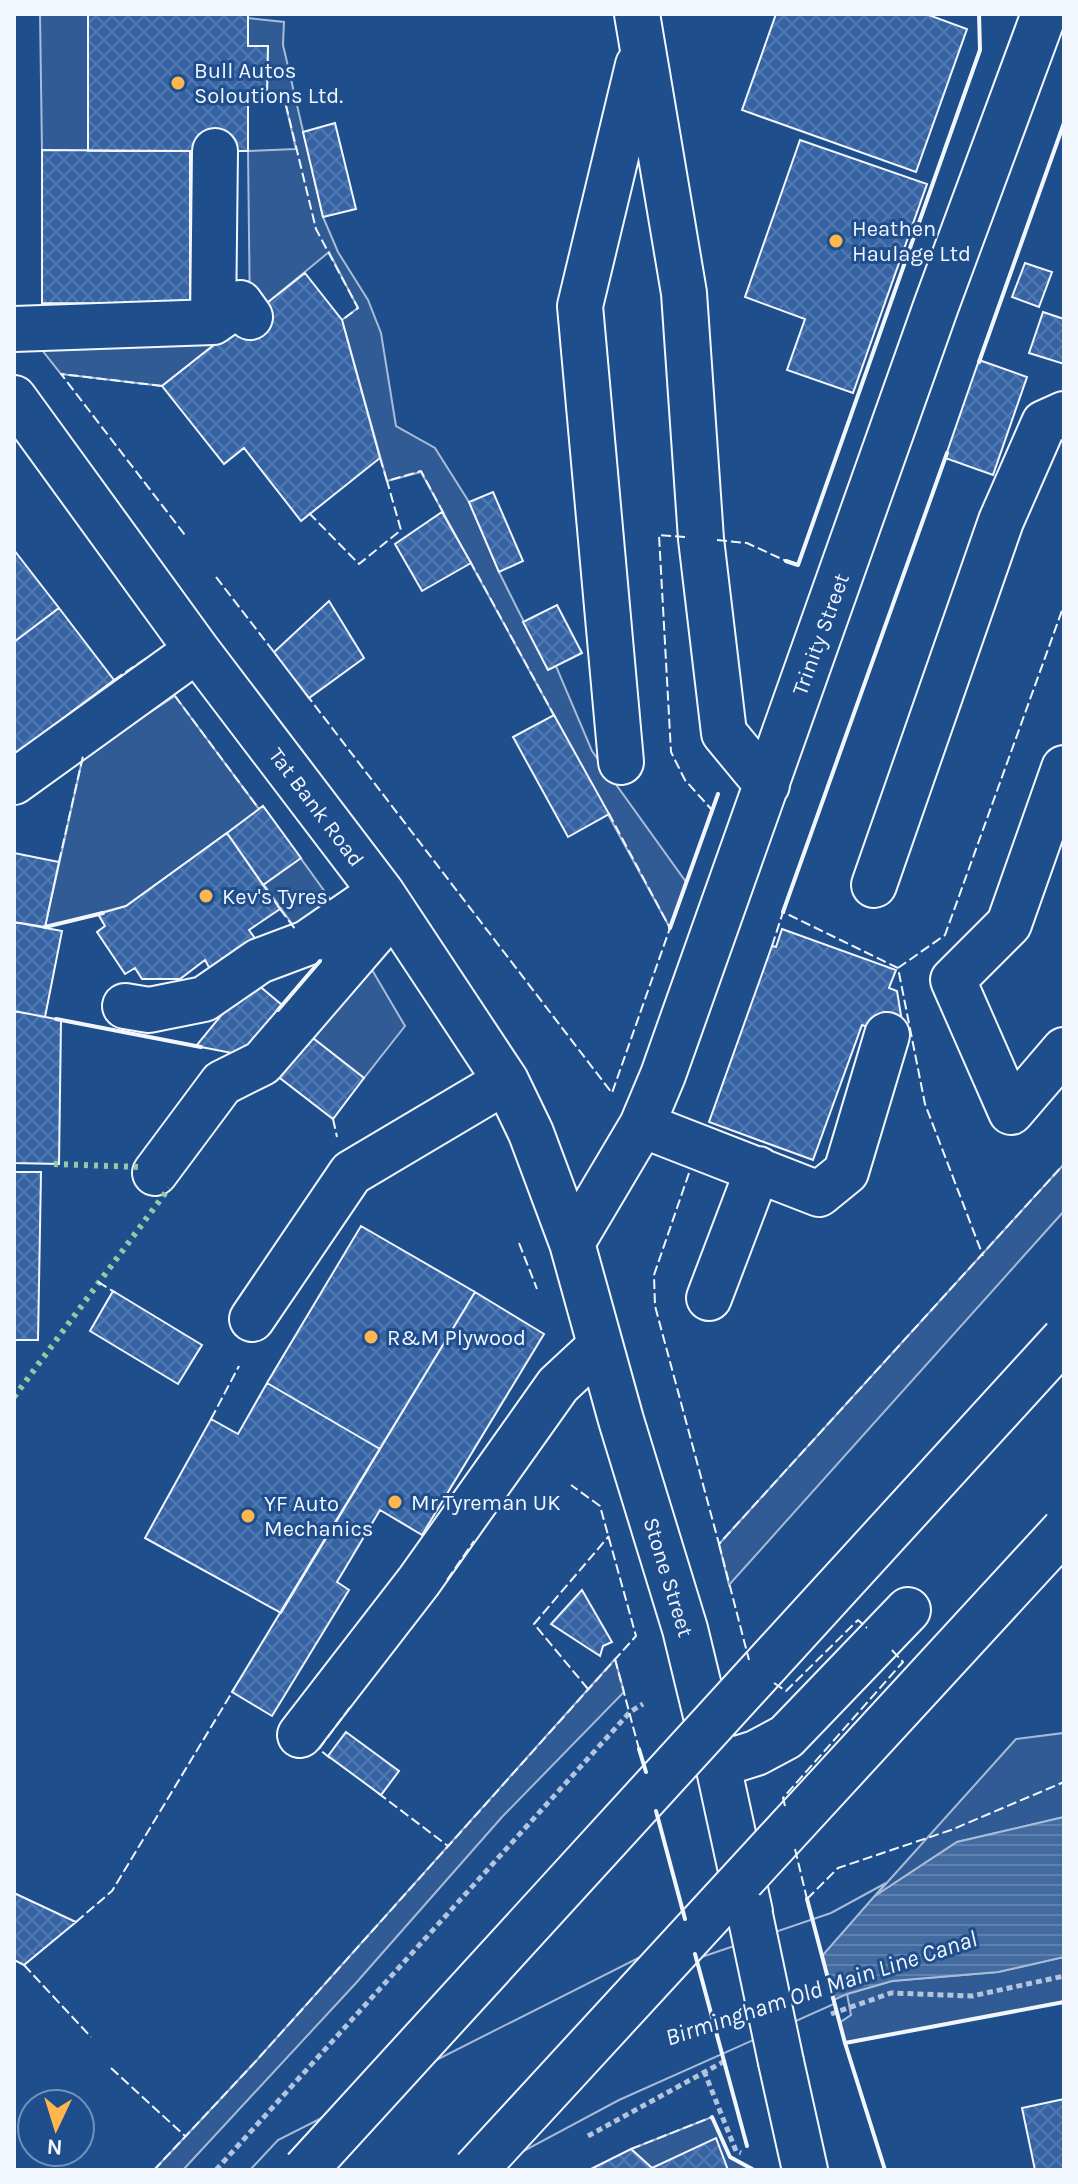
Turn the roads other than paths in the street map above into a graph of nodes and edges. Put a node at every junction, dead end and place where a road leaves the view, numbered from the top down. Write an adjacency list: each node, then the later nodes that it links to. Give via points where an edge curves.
1 (1044, 14): 11 (main road, Trinity Street)
2 (640, 29): 8 (main road, via 580,306); 11 (main road, via 684,293 701,539 724,733)
3 (207, 176): 4 (main road, via 232,319)
4 (14, 329)
5 (14, 398): 7 (main road, Tat Bank Road)
6 (1064, 414): 12 (main road, via 1044,423 1001,521)
7 (197, 650): 10 (main road); 13 (main road, Tat Bank Road)
8 (621, 762)
9 (1064, 768): 16 (main road, via 1009,924 953,980 1011,1112)
10 (14, 782)
11 (767, 785): 18 (main road, Trinity Street)
12 (874, 885)
13 (387, 901): 14 (main road, via 307,943 259,961 204,999 149,1010); 17 (main road, Tat Bank Road); 20 (main road, via 262,1063 222,1083)
14 (125, 1006)
15 (887, 1035): 19 (main road, via 851,1101 846,1172 819,1194)
16 (1064, 1050)
17 (506, 1081): 21 (main road, Tat Bank Road); 23 (main road, via 351,1173)
18 (642, 1125): 19 (main road); 21 (main road, Trinity Street)
19 (758, 1169): 22 (main road)
20 (155, 1173)
21 (572, 1243): 25 (main road, Stone Street)
22 (709, 1298)
23 (252, 1319)
24 (1064, 1339): 30 (main road, bridge)
25 (600, 1346): 28 (main road, via 558,1385 419,1581); 29 (main road, Stone Street, via 685,1629)
26 (1064, 1530): 31 (main road, bridge)
27 (908, 1610): 29 (main road, via 786,1737)
28 (300, 1735)
29 (718, 1765): 32 (main road, Stone Street, bridge)
30 (305, 2170)
31 (475, 2170)
32 (805, 2170)

